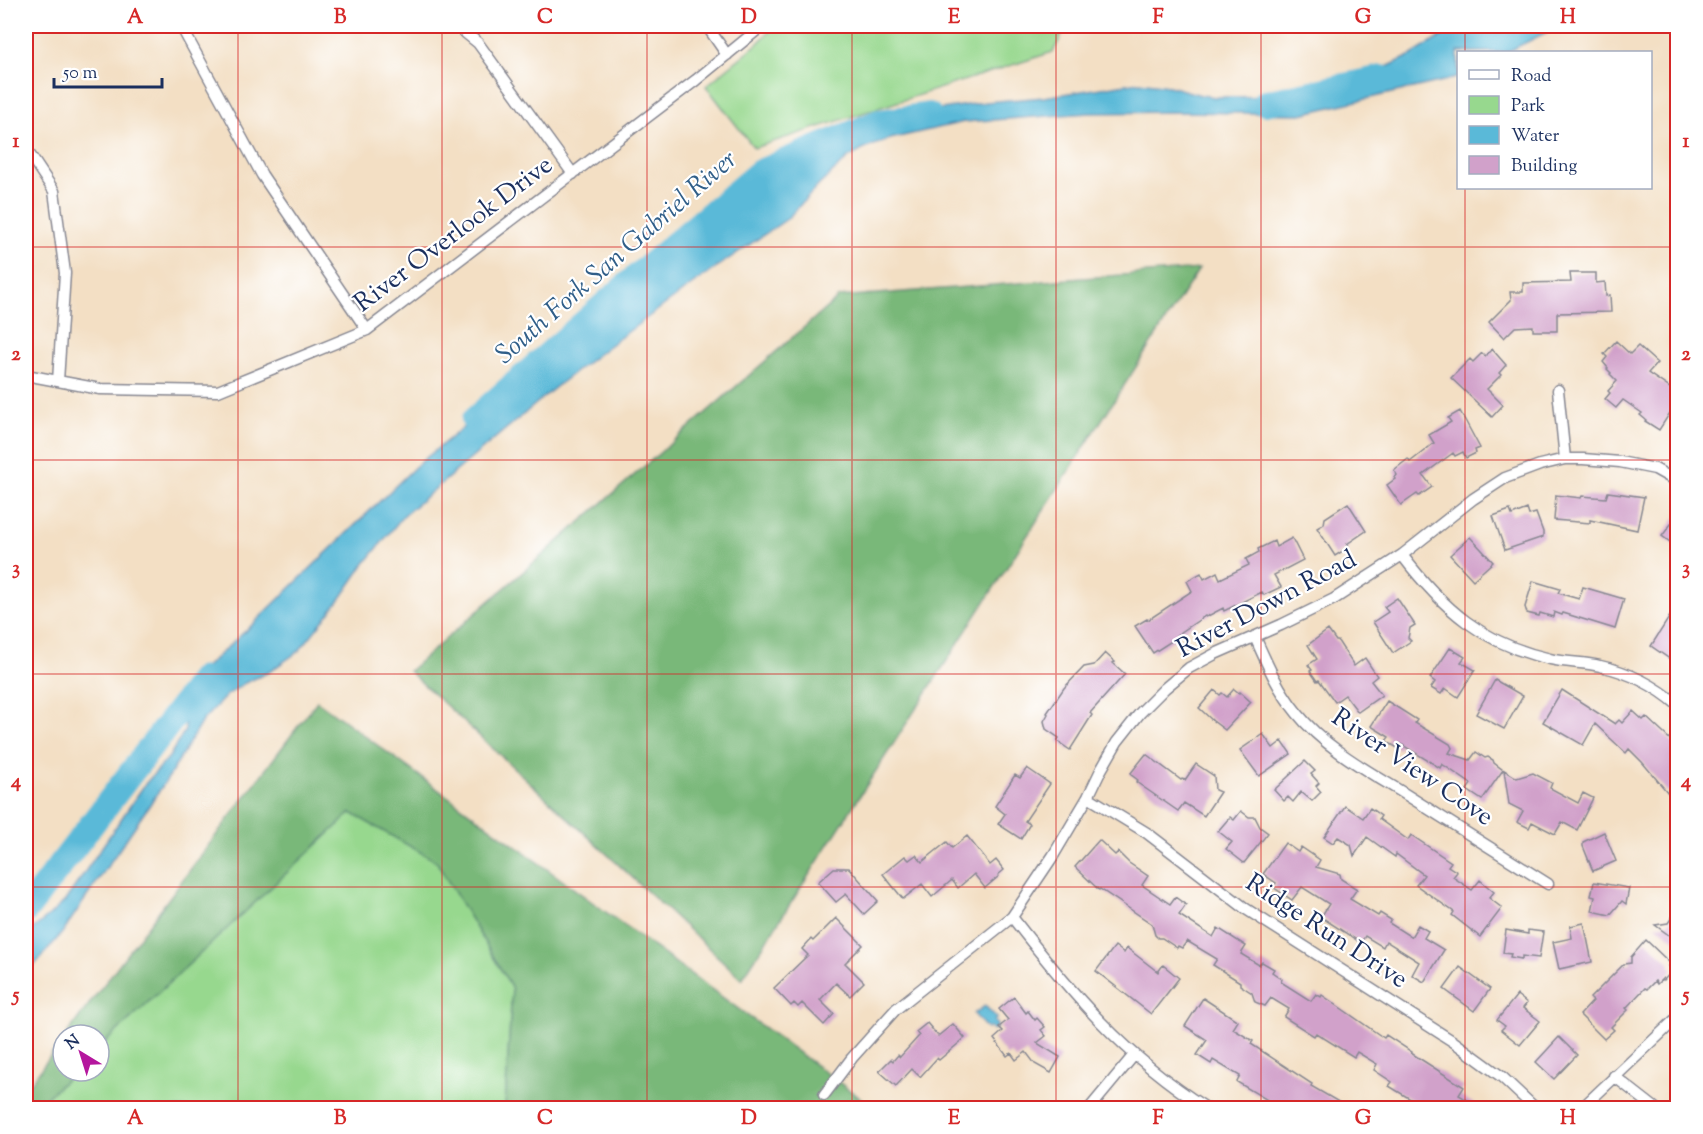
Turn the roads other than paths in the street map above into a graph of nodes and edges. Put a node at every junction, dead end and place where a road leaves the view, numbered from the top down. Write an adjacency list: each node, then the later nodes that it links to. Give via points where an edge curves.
1 (181, 26): 8 (street, via 262,175)
2 (457, 26): 7 (street, via 477,43)
3 (707, 26): 5 (street)
4 (762, 26): 5 (street, River Overlook Drive)
5 (727, 55): 7 (street, River Overlook Drive)
6 (26, 149): 10 (street, via 54,192 65,273)
7 (573, 174): 8 (street, River Overlook Drive)
8 (367, 330): 10 (street, River Overlook Drive, via 218,391 100,389)
9 (26, 375): 10 (street, River Overlook Drive)
10 (58, 381)
11 (1558, 390): 12 (street)
12 (1565, 459): 13 (street, River Down Road, via 1620,462 1655,469); 14 (street, River Down Road, via 1505,478)
13 (1677, 482)
14 (1402, 555): 15 (street, River Down Road, via 1334,599); 16 (street, via 1421,580 1471,627 1511,648 1551,660 1599,665 1639,679)
15 (1255, 638): 17 (street, River Down Road, via 1189,668 1165,688 1117,742); 18 (street, River View Cove, via 1283,695 1322,738 1359,766)
16 (1677, 705)
17 (1088, 797): 19 (street, River Down Road); 26 (street, Ridge Run Drive, via 1147,833 1246,909 1454,1042 1502,1077)
18 (1548, 884)
19 (1012, 917): 21 (street, via 1065,985); 23 (street, River Down Road, via 896,1010)
20 (1677, 1017): 22 (street)
21 (1134, 1055): 24 (street); 25 (street)
22 (1614, 1076): 27 (street); 28 (street)
23 (824, 1095)
24 (1089, 1108)
25 (1206, 1108)
26 (1535, 1108)
27 (1582, 1108)
28 (1654, 1108)

